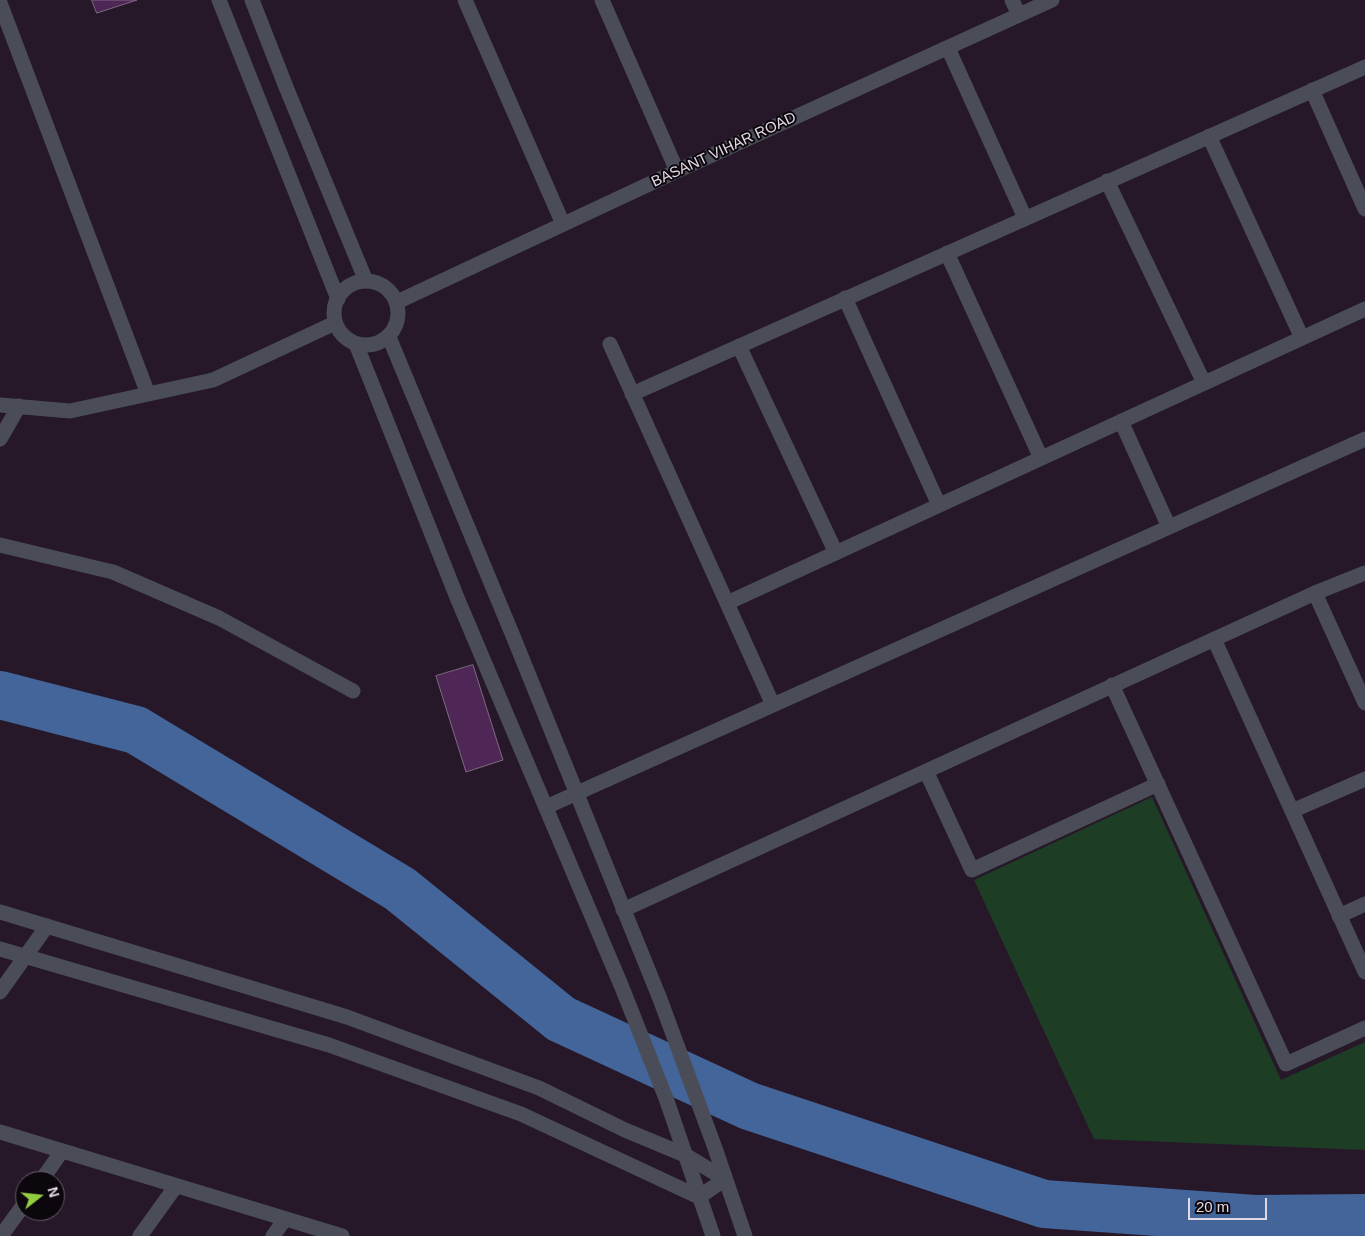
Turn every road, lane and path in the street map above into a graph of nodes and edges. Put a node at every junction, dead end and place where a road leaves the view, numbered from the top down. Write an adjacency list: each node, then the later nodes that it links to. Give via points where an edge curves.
1 (219, 0): 21 (street)
2 (252, 0): 19 (street)
3 (465, 0): 17 (street)
4 (602, 0): 13 (street)
5 (1012, 0): 8 (street)
6 (1052, 0): 8 (street, BASANT VIHAR ROAD)
7 (1, 8): 31 (street)
8 (1019, 15): 9 (street, BASANT VIHAR ROAD)
9 (948, 48): 13 (street, BASANT VIHAR ROAD); 16 (street)
10 (1365, 66): 11 (street)
11 (1312, 90): 12 (street); 15 (street)
12 (1209, 136): 14 (street); 26 (street)
13 (677, 171): 17 (street, BASANT VIHAR ROAD)
14 (1108, 181): 16 (street); 30 (street)
15 (1365, 209)
16 (1025, 218): 18 (street)
17 (563, 224): 22 (street, BASANT VIHAR ROAD)
18 (947, 253): 20 (street); 38 (street)
19 (366, 281): 21 (street, via 349,286); 22 (street, via 380,283)
20 (845, 298): 29 (street); 39 (street)
21 (338, 299): 24 (street, via 334,310)
22 (397, 302): 25 (street, via 397,325)
23 (1365, 309): 26 (street)
24 (335, 323): 27 (street, via 341,334); 31 (street, via 213,380)
25 (389, 337): 27 (street, via 379,344); 54 (street)
26 (1302, 338): 30 (street)
27 (356, 344): 55 (street)
28 (610, 344): 32 (street)
29 (739, 346): 32 (street); 42 (street)
30 (1204, 383): 35 (street)
31 (148, 394): 34 (street, via 70,411)
32 (632, 394): 45 (street)
33 (0, 405): 34 (street)
34 (19, 406): 36 (street)
35 (1121, 421): 38 (street); 40 (street)
36 (0, 439)
37 (1365, 439): 40 (street)
38 (1041, 458): 39 (street)
39 (939, 506): 42 (street)
40 (1170, 527): 50 (street)
41 (0, 545): 48 (street, via 113,572 218,618)
42 (836, 553): 45 (street)
43 (1365, 573): 44 (street)
44 (1314, 593): 46 (street); 49 (street)
45 (727, 603): 50 (street)
46 (1214, 639): 47 (street); 56 (street)
47 (1112, 686): 51 (street); 53 (street)
48 (353, 690)
49 (1365, 703)
50 (773, 705): 54 (street)
51 (926, 771): 53 (street, via 972,870); 58 (street)
52 (1365, 778): 56 (street)
53 (1158, 784): 66 (street, via 1286,1064)
54 (576, 793): 55 (street); 58 (street)
55 (546, 807): 69 (street, via 621,986)
56 (1292, 811): 60 (street)
57 (1365, 904): 60 (street)
58 (624, 910): 71 (street)
59 (0, 912): 61 (street)
60 (1340, 916): 64 (street)
61 (47, 926): 63 (street); 69 (street, via 347,1017 539,1088)
62 (0, 949): 63 (street)
63 (25, 956): 65 (street); 73 (street, via 347,1051 521,1114)
64 (1365, 972)
65 (0, 991)
66 (1365, 1028)
67 (0, 1132): 68 (street)
68 (62, 1152): 70 (street); 72 (street)
69 (685, 1155): 71 (street); 73 (street)
70 (48, 1171)
71 (725, 1179): 73 (street); 81 (street)
72 (176, 1186): 75 (street); 77 (street)
73 (699, 1197): 80 (street)
74 (15, 1217): 76 (street)
75 (285, 1219): 78 (street); 79 (street)
76 (1, 1236)
77 (140, 1236)
78 (273, 1236)
79 (342, 1236)
80 (713, 1236)
81 (745, 1236)

